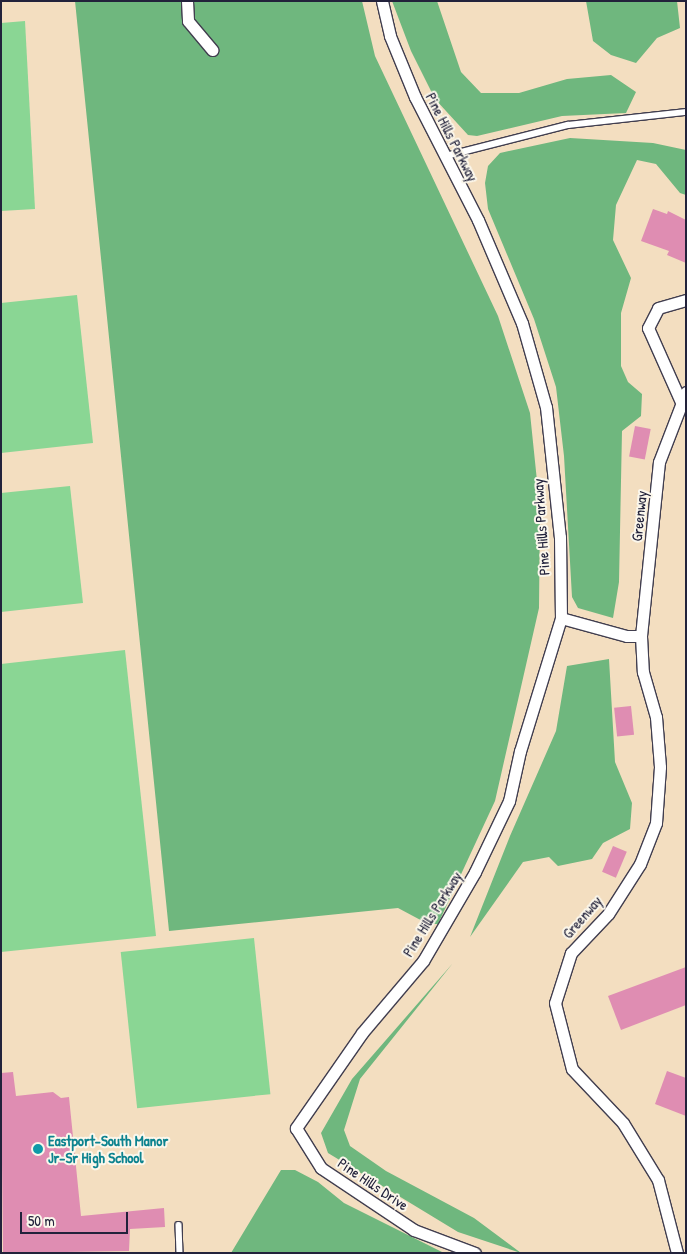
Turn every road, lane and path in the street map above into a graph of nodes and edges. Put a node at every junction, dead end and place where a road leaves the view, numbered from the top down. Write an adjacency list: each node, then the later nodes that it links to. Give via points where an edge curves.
1 (187, 1): 3 (street, via 188,21)
2 (382, 1): 5 (street, Pine Hills Parkway, via 390,36 415,96)
3 (212, 50)
4 (686, 112): 5 (lane, via 568,125)
5 (446, 156): 8 (street, Pine Hills Parkway, via 478,220 522,323 546,407 560,537)
6 (686, 300): 7 (street, Greenway, via 658,308 648,328)
7 (683, 397): 9 (street, Greenway, via 659,462)
8 (561, 618): 9 (street, via 627,636); 10 (street, Pine Hills Parkway, via 520,751 509,801 475,872 423,961)
9 (642, 636): 14 (street, Greenway, via 643,672 656,717 659,757 656,823 640,864 608,914 572,952 555,1003 572,1069 624,1123 658,1180)
10 (362, 1033): 13 (street, Pine Hills Drive, via 296,1128 321,1168 414,1230)
11 (179, 1225): 12 (lane)
12 (180, 1253)
13 (475, 1253)
14 (677, 1253)

